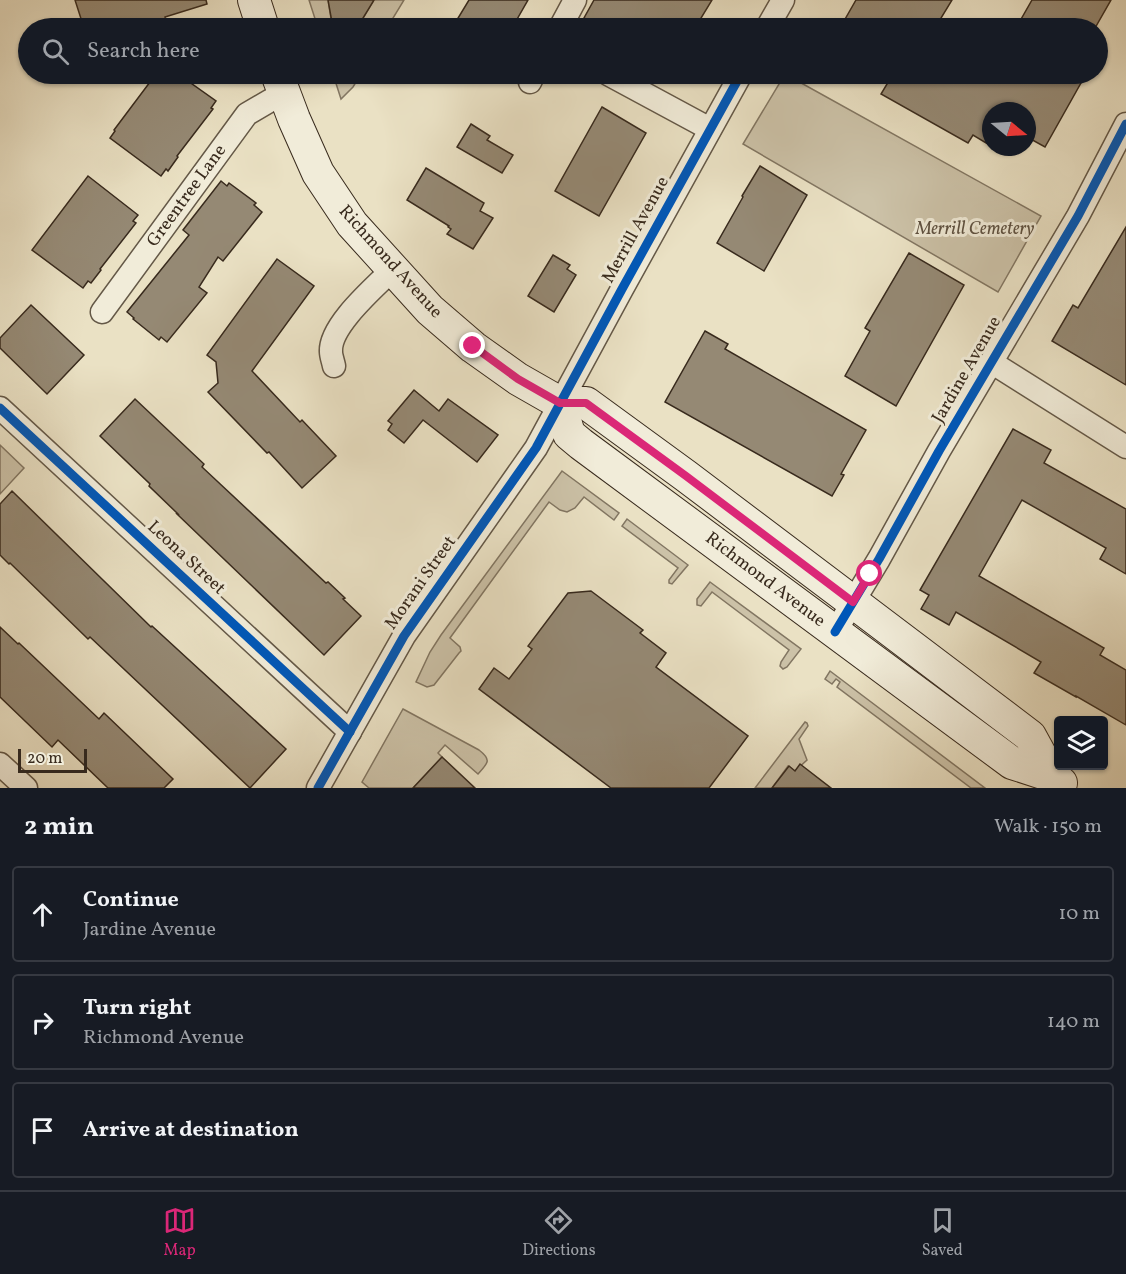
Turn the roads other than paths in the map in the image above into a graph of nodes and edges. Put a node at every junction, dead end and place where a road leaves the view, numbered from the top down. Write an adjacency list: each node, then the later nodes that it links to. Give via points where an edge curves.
1 (254, 0): 4 (main road)
2 (575, 0): 5 (street)
3 (783, 0): 6 (street)
4 (260, 18)
5 (565, 18)
6 (773, 18)
7 (279, 84): 14 (street, Greentree Lane, via 247,114)
8 (280, 84): 13 (main road, Richmond Avenue, via 318,173 352,224)
9 (627, 84): 12 (street)
10 (735, 84): 12 (street, Merrill Avenue)
11 (1126, 124): 15 (street, Jardine Avenue, via 1078,216)
12 (710, 129): 17 (street, Merrill Avenue)
13 (392, 270): 16 (street, via 343,321 330,351); 17 (main road, Richmond Avenue, via 473,346)
14 (102, 312)
15 (991, 362): 19 (street); 20 (street, Jardine Avenue)
16 (334, 366)
17 (560, 403): 20 (main road, Richmond Avenue, via 586,403); 21 (main road, Richmond Avenue, via 568,434); 22 (street, Morani Street, via 536,448 404,636)
18 (0, 408): 22 (street, Leona Street)
19 (1126, 447)
20 (853, 602): 21 (street, Jardine Avenue); 24 (main road, Richmond Avenue, via 1030,736)
21 (835, 632): 24 (main road, Richmond Avenue, via 1012,763)
22 (350, 732): 25 (street, Morani Street)
23 (0, 764): 26 (street)
24 (1060, 782)
25 (328, 784)
26 (26, 788)

